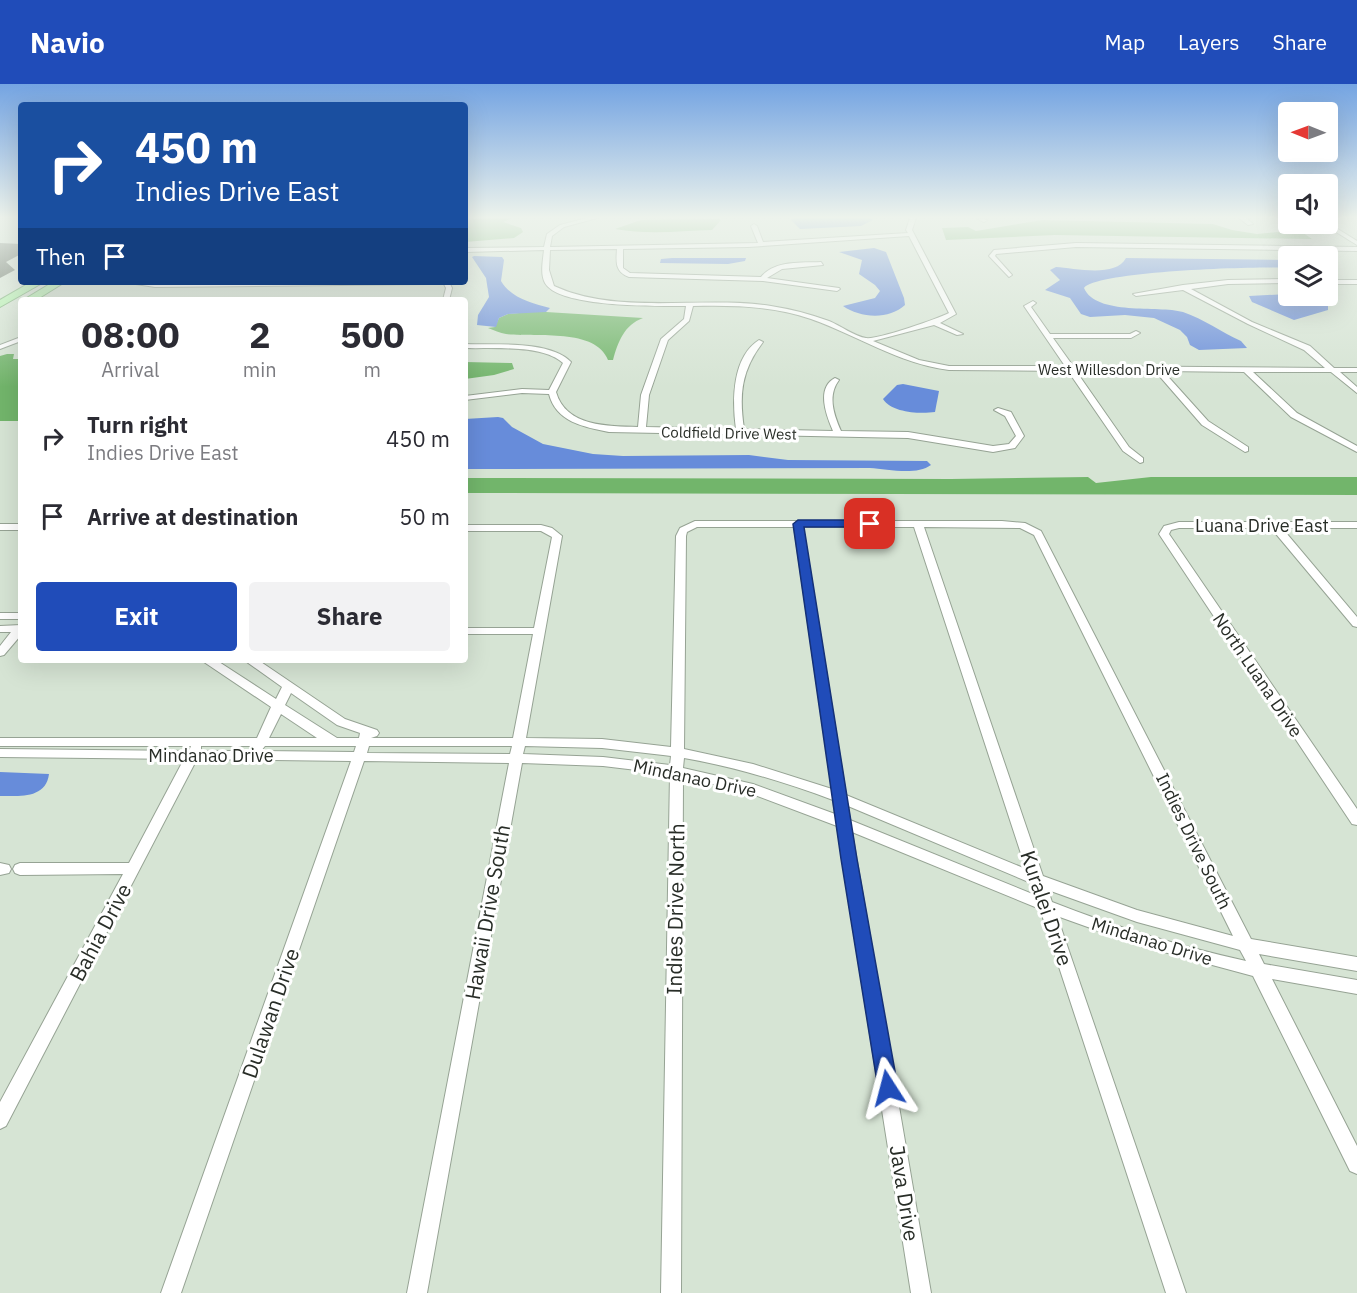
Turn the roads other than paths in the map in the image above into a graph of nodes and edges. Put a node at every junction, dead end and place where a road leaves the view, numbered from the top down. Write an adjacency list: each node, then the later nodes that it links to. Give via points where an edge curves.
1 (544, 274): 19 (street, West Willesdon Drive, via 549,285 560,292 600,301)
2 (638, 274): 5 (street)
3 (766, 274): 5 (street)
4 (934, 274): 24 (street, via 954,311)
5 (763, 279): 14 (street)
6 (1278, 281): 13 (street)
7 (1338, 282): 8 (street)
8 (1343, 282): 9 (street); 15 (street)
9 (1357, 282)
10 (34, 285): 21 (highway)
11 (41, 285): 17 (highway)
12 (55, 285): 18 (highway)
13 (1183, 287): 16 (street); 36 (street, via 1307,348)
14 (837, 289)
15 (1357, 292)
16 (1136, 294)
17 (26, 297)
18 (33, 297)
19 (690, 303): 29 (street, West Willesdon Drive, via 789,311 826,322); 43 (street, via 687,320 667,336 650,378 642,408)
20 (1034, 303): 27 (street, via 1027,306)
21 (0, 304)
22 (18, 306): 23 (highway)
23 (0, 317)
24 (935, 323): 26 (street); 29 (street)
25 (1136, 333): 27 (street)
26 (959, 334)
27 (1047, 336): 33 (street)
28 (18, 340): 32 (street)
29 (867, 341): 33 (street, West Willesdon Drive, via 905,359 936,367)
30 (759, 342): 44 (street, via 745,359 737,384)
31 (468, 346): 40 (street, via 548,351 562,356 566,366)
32 (0, 347)
33 (1070, 369): 34 (street, West Willesdon Drive); 48 (street, via 1126,448)
34 (1157, 369): 35 (street, West Willesdon Drive); 46 (street, via 1205,423)
35 (1247, 370): 36 (street, West Willesdon Drive); 47 (street, via 1294,414)
36 (1334, 370): 37 (street, West Willesdon Drive); 39 (street)
37 (1357, 370)
38 (836, 380): 45 (street, via 830,384 828,395)
39 (1357, 390)
40 (552, 392): 41 (street, via 522,391); 43 (street, Coldfield Drive West, via 557,407 581,423)
41 (468, 398)
42 (998, 410): 45 (street, Coldfield Drive West, via 1008,414 1020,436 1012,446 993,449 908,435)
43 (642, 431): 44 (street, Coldfield Drive West)
44 (740, 431): 45 (street, Coldfield Drive West)
45 (839, 435)
46 (1245, 449)
47 (1357, 449)
48 (1140, 460)
49 (798, 524): 50 (street); 79 (street, Indies Drive North, via 704,524 687,528 681,536); 82 (street, Java Drive)
50 (918, 524): 87 (street, Kuralei Drive); 89 (street, Indies Drive South, via 1022,525 1038,532)
51 (1274, 525): 52 (street, Luana Drive East); 56 (street, Luana Drive East); 59 (street)
52 (1357, 525)
53 (0, 527): 54 (street)
54 (18, 527)
55 (468, 528): 64 (street, Hawaii Drive South, via 541,528 557,536)
56 (1167, 528): 83 (street, North Luana Drive, via 1164,534)
57 (0, 616): 58 (street)
58 (18, 616)
59 (1357, 624)
60 (0, 629): 61 (street)
61 (18, 629)
62 (18, 631): 65 (street)
63 (468, 631): 64 (street)
64 (540, 631): 72 (street, Hawaii Drive South)
65 (0, 653)
66 (213, 663): 69 (street)
67 (256, 663): 69 (street)
68 (259, 663): 70 (street)
69 (237, 676): 71 (street)
70 (288, 686): 71 (street); 75 (street, via 341,722)
71 (278, 706): 74 (street); 76 (street)
72 (518, 741): 75 (street, Mindanao Drive); 79 (street, Mindanao Drive, via 592,743); 80 (street, Hawaii Drive South)
73 (0, 742): 77 (street, Mindanao Drive)
74 (338, 743): 75 (street, Mindanao Drive); 76 (street, Mindanao Drive)
75 (363, 743): 76 (street, Mindanao Drive); 80 (street, Mindanao Drive); 95 (street, Dulawan Drive)
76 (258, 748): 77 (street, Mindanao Drive)
77 (196, 749): 78 (street, Mindanao Drive); 85 (street, Bahia Drive)
78 (0, 753)
79 (678, 753): 81 (street, Indies Drive North); 82 (street, Mindanao Drive, via 741,766)
80 (515, 759): 81 (street, Mindanao Drive, via 603,761); 96 (street, Hawaii Drive South)
81 (677, 771): 84 (street, Mindanao Drive, via 770,794); 97 (street, Indies Drive North)
82 (840, 799): 84 (street, Java Drive); 87 (street, Mindanao Drive)
83 (1357, 820)
84 (845, 823): 88 (street, Mindanao Drive); 98 (street, Java Drive)
85 (134, 868): 86 (street); 93 (street, Bahia Drive)
86 (20, 869)
87 (1037, 879): 88 (street, Kuralei Drive); 89 (street, Mindanao Drive, via 1142,918)
88 (1047, 905): 91 (street, Mindanao Drive, via 1145,941); 99 (street, Kuralei Drive)
89 (1246, 945): 90 (street, Mindanao Drive); 91 (street, Indies Drive South)
90 (1357, 964)
91 (1259, 971): 92 (street, Mindanao Drive); 94 (street, Indies Drive South)
92 (1357, 987)
93 (0, 1120)
94 (1357, 1165)
95 (171, 1293)
96 (417, 1293)
97 (671, 1293)
98 (921, 1293)
99 (1176, 1293)

